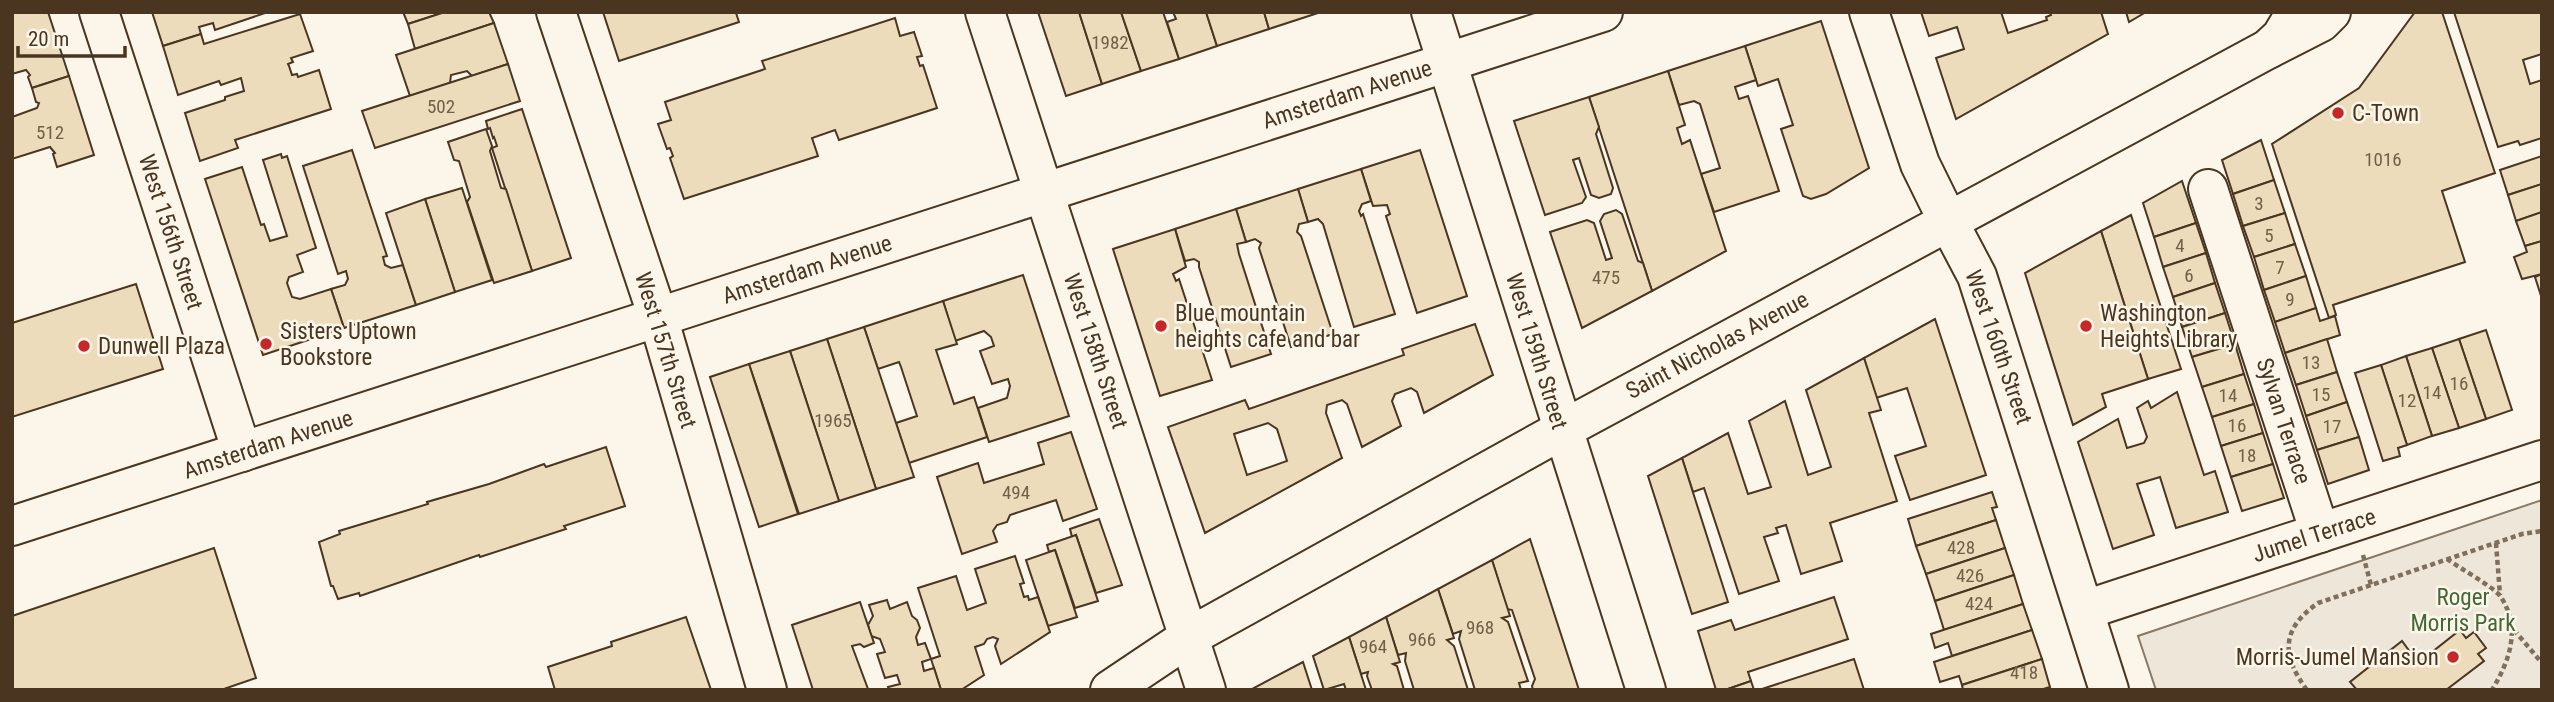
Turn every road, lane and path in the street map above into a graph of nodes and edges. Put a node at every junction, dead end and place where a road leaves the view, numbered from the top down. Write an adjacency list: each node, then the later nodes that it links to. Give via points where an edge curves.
1 (99, 12): 16 (street, West 156th Street)
2 (556, 12): 14 (street, West 157th Street)
3 (985, 12): 12 (street, West 158th Street)
4 (1431, 12): 10 (street, West 159th Street)
5 (1603, 12): 10 (street, Amsterdam Avenue)
6 (1869, 12): 13 (street, West 160th Street, via 1920,164)
7 (2296, 12): 9 (street)
8 (2331, 12): 9 (street, Saint Nicholas Avenue, via 2321,22)
9 (2268, 49): 13 (street, Saint Nicholas Avenue)
10 (1446, 61): 12 (street, Amsterdam Avenue); 15 (street, West 159th Street)
11 (2208, 189): 20 (street, Sylvan Terrace)
12 (1044, 192): 14 (street, Amsterdam Avenue); 26 (street, West 158th Street)
13 (1948, 221): 15 (street, Saint Nicholas Avenue); 24 (street, West 160th Street, via 1978,276)
14 (658, 317): 16 (street, Amsterdam Avenue); 28 (street, West 157th Street)
15 (1562, 430): 26 (street, Saint Nicholas Avenue); 31 (street, West 159th Street)
16 (242, 452): 18 (street, Amsterdam Avenue)
17 (2542, 460): 20 (street, Jumel Terrace)
18 (12, 526)
19 (2542, 531): 21 (path)
20 (2320, 533): 24 (street, Jumel Terrace)
21 (2496, 543): 22 (path); 23 (path)
22 (2446, 559): 23 (path); 33 (path, via 2318,603 2304,613 2288,637 2288,658)
23 (2500, 596): 25 (path)
24 (2085, 610): 32 (street, West 160th Street)
25 (2513, 629): 27 (path); 34 (path, via 2506,666)
26 (1189, 637): 29 (street, Saint Nicholas Avenue); 30 (street, West 158th Street)
27 (2542, 663)
28 (768, 690)
29 (1110, 690)
30 (1206, 690)
31 (1646, 690)
32 (2109, 690)
33 (2307, 690)
34 (2492, 690)

